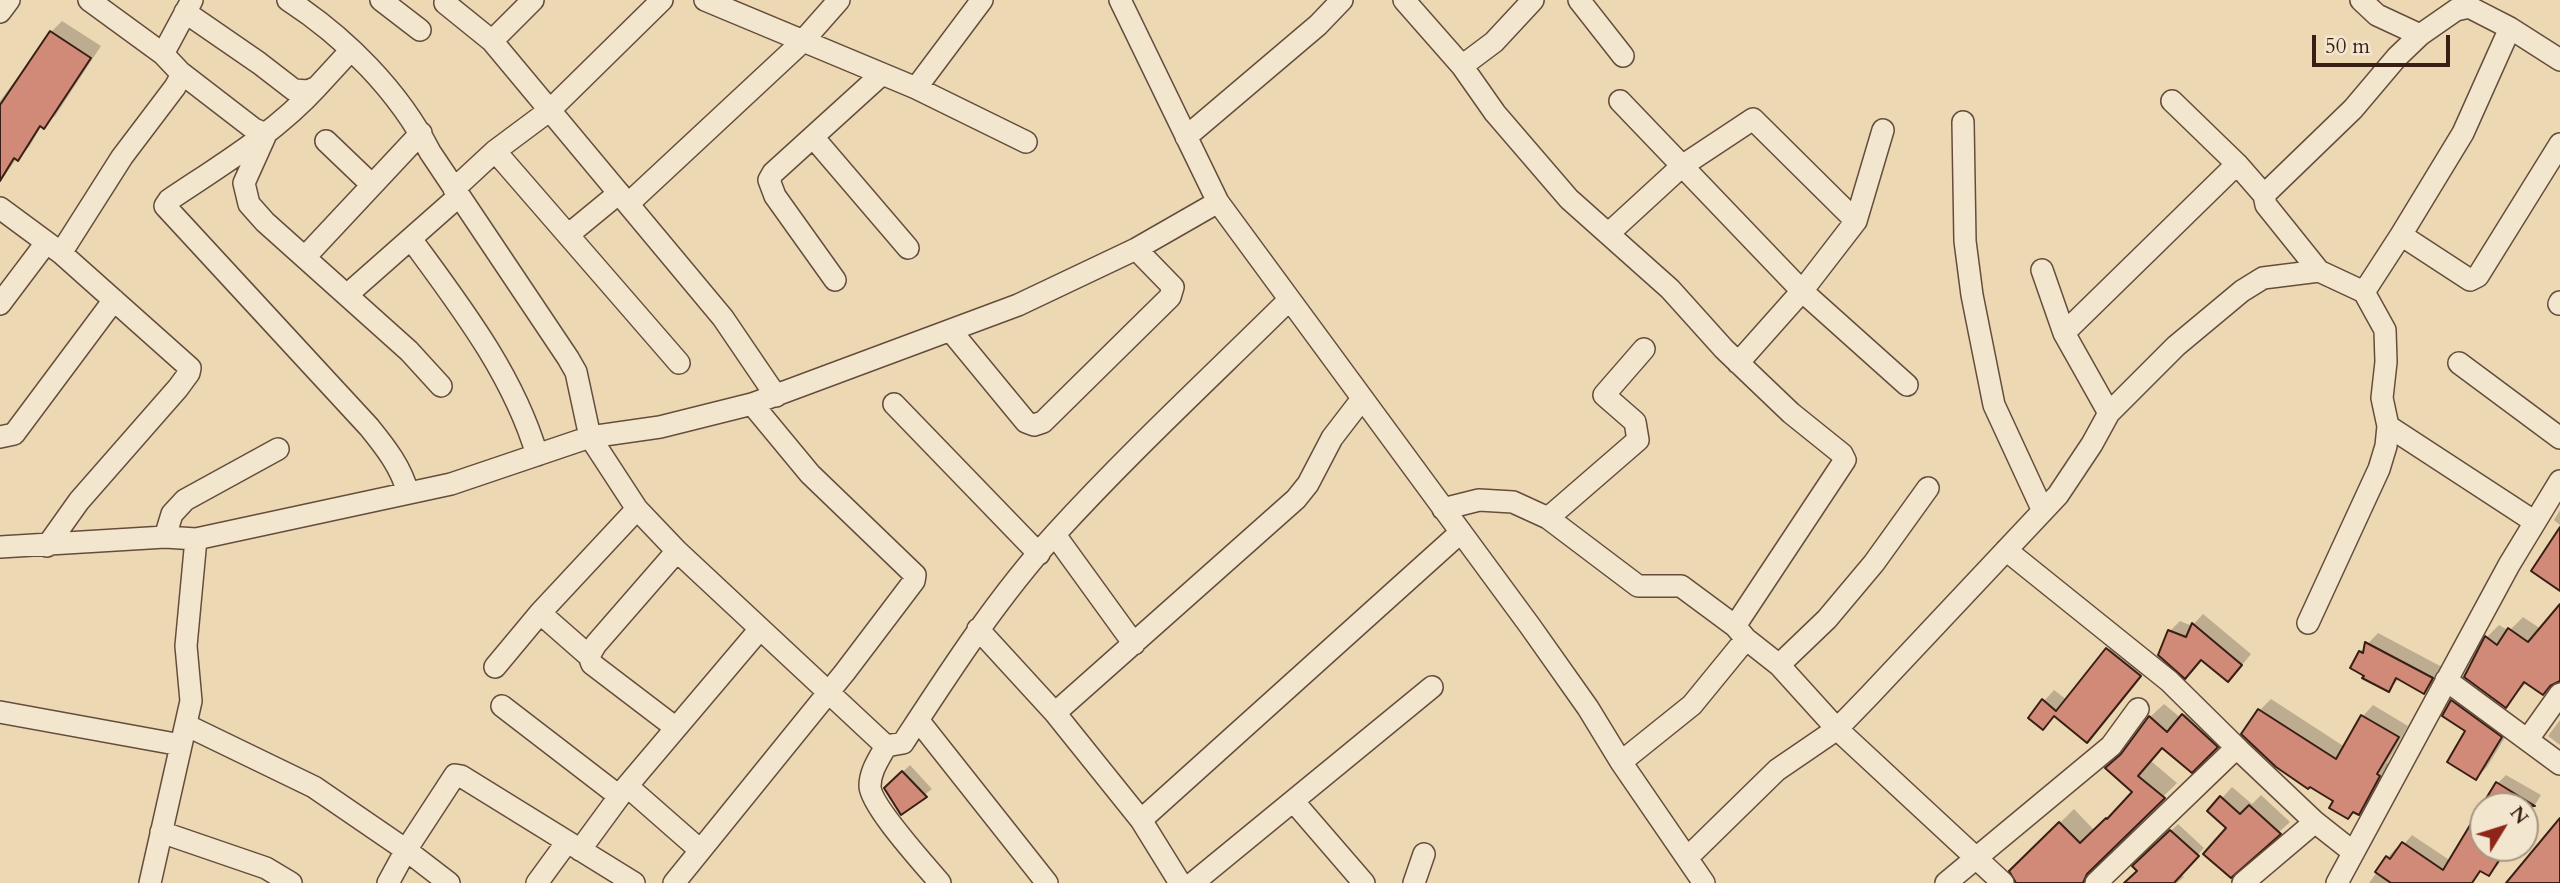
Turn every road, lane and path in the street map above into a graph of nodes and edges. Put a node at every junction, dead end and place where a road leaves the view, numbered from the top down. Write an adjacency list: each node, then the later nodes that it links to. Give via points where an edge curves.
1 (9, 0): 18 (street)
2 (89, 0): 25 (street)
3 (288, 0): 24 (street)
4 (381, 0): 20 (street)
5 (447, 0): 22 (street, via 445,3)
6 (533, 0): 22 (street)
7 (662, 0): 35 (street)
8 (705, 0): 23 (street)
9 (839, 0): 23 (street)
10 (982, 0): 32 (street)
11 (1120, 0): 40 (street)
12 (1342, 0): 40 (street)
13 (1404, 0): 28 (street)
14 (1533, 0): 28 (street, via 1494,42)
15 (1579, 0): 26 (street)
16 (2361, 0): 21 (street, via 2377,15)
17 (189, 6): 25 (street); 31 (street, via 293,90)
18 (0, 12)
19 (2510, 28): 21 (street, via 2469,7 2456,10); 27 (street); 57 (street, via 2463,132)
20 (420, 30)
21 (2420, 35): 50 (street, via 2353,109)
22 (492, 41): 35 (street)
23 (802, 42): 30 (street); 51 (street)
24 (351, 50): 31 (street); 38 (street, via 377,75)
25 (163, 54): 29 (street)
26 (1623, 56)
27 (2560, 60)
28 (1462, 66): 56 (street, via 1495,113 1569,199)
29 (180, 72): 39 (street); 59 (street)
30 (881, 74): 32 (street); 41 (street)
31 (317, 87): 39 (street)
32 (916, 88): 43 (street)
33 (1620, 101): 47 (street)
34 (2172, 101): 46 (street)
35 (550, 110): 45 (street); 51 (street)
36 (1963, 122): 96 (street, via 1965,241 1994,405)
37 (1883, 130): 54 (street)
38 (421, 133): 48 (street); 49 (street)
39 (266, 134): 62 (street, via 244,183 249,204); 93 (street, via 165,206 369,427 394,460)
40 (1186, 136): 52 (street)
41 (813, 137): 60 (street); 65 (street, via 769,180 775,196)
42 (326, 141): 48 (street)
43 (1026, 142)
44 (2560, 144): 57 (street, via 2478,276 2470,280)
45 (495, 151): 49 (street); 55 (street)
46 (2237, 164): 50 (street); 73 (street)
47 (1682, 166): 54 (street, via 1753,119); 56 (street); 66 (street)
48 (372, 185): 62 (street)
49 (457, 192): 58 (street); 87 (street, via 576,372)
50 (2264, 195): 64 (street, via 2266,205)
51 (624, 199): 55 (street); 80 (street, via 723,318)
52 (1218, 202): 61 (street); 70 (street)
53 (2, 214): 59 (street)
54 (1856, 221): 66 (street)
55 (568, 234): 75 (street)
56 (1608, 234): 76 (street, via 1670,289)
57 (2401, 235): 67 (street)
58 (411, 239): 68 (street); 90 (street, via 471,321 523,413)
59 (54, 248): 69 (street); 71 (street)
60 (908, 248)
61 (1136, 249): 72 (street); 72 (street, via 1173,288 1170,297 1043,422 1026,422)
62 (305, 257): 68 (street)
63 (2042, 270): 73 (street)
64 (2319, 271): 67 (street); 84 (street, via 2255,281 2176,346)
65 (835, 279)
66 (1802, 291): 76 (street); 78 (street)
67 (2364, 292): 85 (street, via 2385,330 2382,398)
68 (348, 294): 79 (street)
69 (114, 300): 86 (street, via 14,434); 103 (street, via 188,366 189,373 79,501)
70 (1289, 300): 81 (street); 100 (street)
71 (0, 304)
72 (951, 331): 80 (street)
73 (2064, 333): 84 (street)
74 (1644, 349): 97 (street, via 1604,395 1635,422 1638,440)
75 (679, 363)
76 (1738, 363): 112 (street, via 1845,460)
77 (2459, 363): 88 (street)
78 (1907, 385)
79 (442, 386)
80 (776, 396): 82 (street)
81 (1362, 399): 95 (street); 113 (street, via 1332,438 1296,499)
82 (752, 404): 87 (street, via 660,427); 119 (street, via 810,474 915,575)
83 (894, 404): 107 (street)
84 (2109, 413): 96 (street)
85 (2388, 426): 98 (street); 109 (street, via 2379,469)
86 (0, 437)
87 (590, 437): 90 (street); 94 (street)
88 (2560, 438)
89 (278, 449): 101 (street, via 185,500 172,514)
90 (537, 455): 93 (street, via 451,484)
91 (2560, 481): 98 (street)
92 (1928, 488): 115 (street, via 1827,619)
93 (408, 493): 102 (street)
94 (637, 509): 106 (street); 108 (street)
95 (1443, 509): 97 (street, via 1479,500 1513,502); 99 (street)
96 (2043, 512): 105 (street)
97 (1548, 518): 112 (street, via 1638,586 1681,586)
98 (2535, 522): 117 (street)
99 (1461, 532): 132 (street, via 1588,708); 136 (street)
100 (1055, 535): 107 (street); 113 (street)
101 (165, 537): 102 (street); 103 (street)
102 (196, 539): 128 (street, via 186,646 191,701)
103 (47, 546): 104 (street)
104 (0, 547)
105 (2006, 550): 127 (street); 131 (street, via 2169,681)
106 (677, 551): 110 (street); 114 (street)
107 (1039, 554): 111 (street)
108 (540, 613): 114 (street); 116 (street)
109 (2308, 623)
110 (760, 629): 119 (street); 126 (street)
111 (978, 629): 124 (street); 125 (street)
112 (1741, 632): 115 (street); 132 (street, via 1692,705)
113 (1134, 644): 124 (street)
114 (589, 656): 126 (street, via 592,664)
115 (1779, 665): 127 (street)
116 (495, 667)
117 (2446, 680): 129 (street); 142 (street)
118 (1432, 687): 135 (street)
119 (827, 692): 130 (street); 141 (street)
120 (2560, 694): 129 (street)
121 (502, 706): 134 (street)
122 (2138, 709): 144 (street, via 2111,746)
123 (0, 712): 128 (street)
124 (1055, 713): 136 (street)
125 (918, 720): 130 (street, via 902,743); 155 (street)
126 (676, 729): 134 (street)
127 (1837, 729): 144 (street); 145 (street, via 1777,770)
128 (184, 735): 138 (street); 140 (street, via 314,787)
129 (2529, 739): 133 (street)
130 (886, 746): 154 (street, via 872,771 870,789 879,807)
131 (2239, 751): 137 (street); 162 (street, via 2228,755)
132 (1621, 762): 145 (street)
133 (2560, 764)
134 (623, 791): 139 (street); 141 (street)
135 (1294, 802): 157 (street); 158 (street)
136 (1141, 820): 156 (street)
137 (2315, 822): 142 (street); 163 (street)
138 (161, 832): 147 (street); 148 (street, via 266,868)
139 (573, 846): 140 (street, via 455,775); 151 (street); 152 (street)
140 (406, 850): 149 (street); 150 (street)
141 (700, 850): 153 (street)
142 (2353, 852): 164 (street)
143 (1424, 854): 159 (street)
144 (1976, 856): 160 (street); 161 (street)
145 (1687, 858): 146 (street)
146 (1699, 881)
147 (150, 883)
148 (291, 883)
149 (388, 883)
150 (449, 883)
151 (537, 883)
152 (634, 883)
153 (674, 883)
154 (940, 883)
155 (1046, 883)
156 (1180, 883)
157 (1193, 883)
158 (1364, 883)
159 (1414, 883)
160 (1946, 883)
161 (2003, 883)
162 (2096, 883)
163 (2244, 883)
164 (2337, 883)

